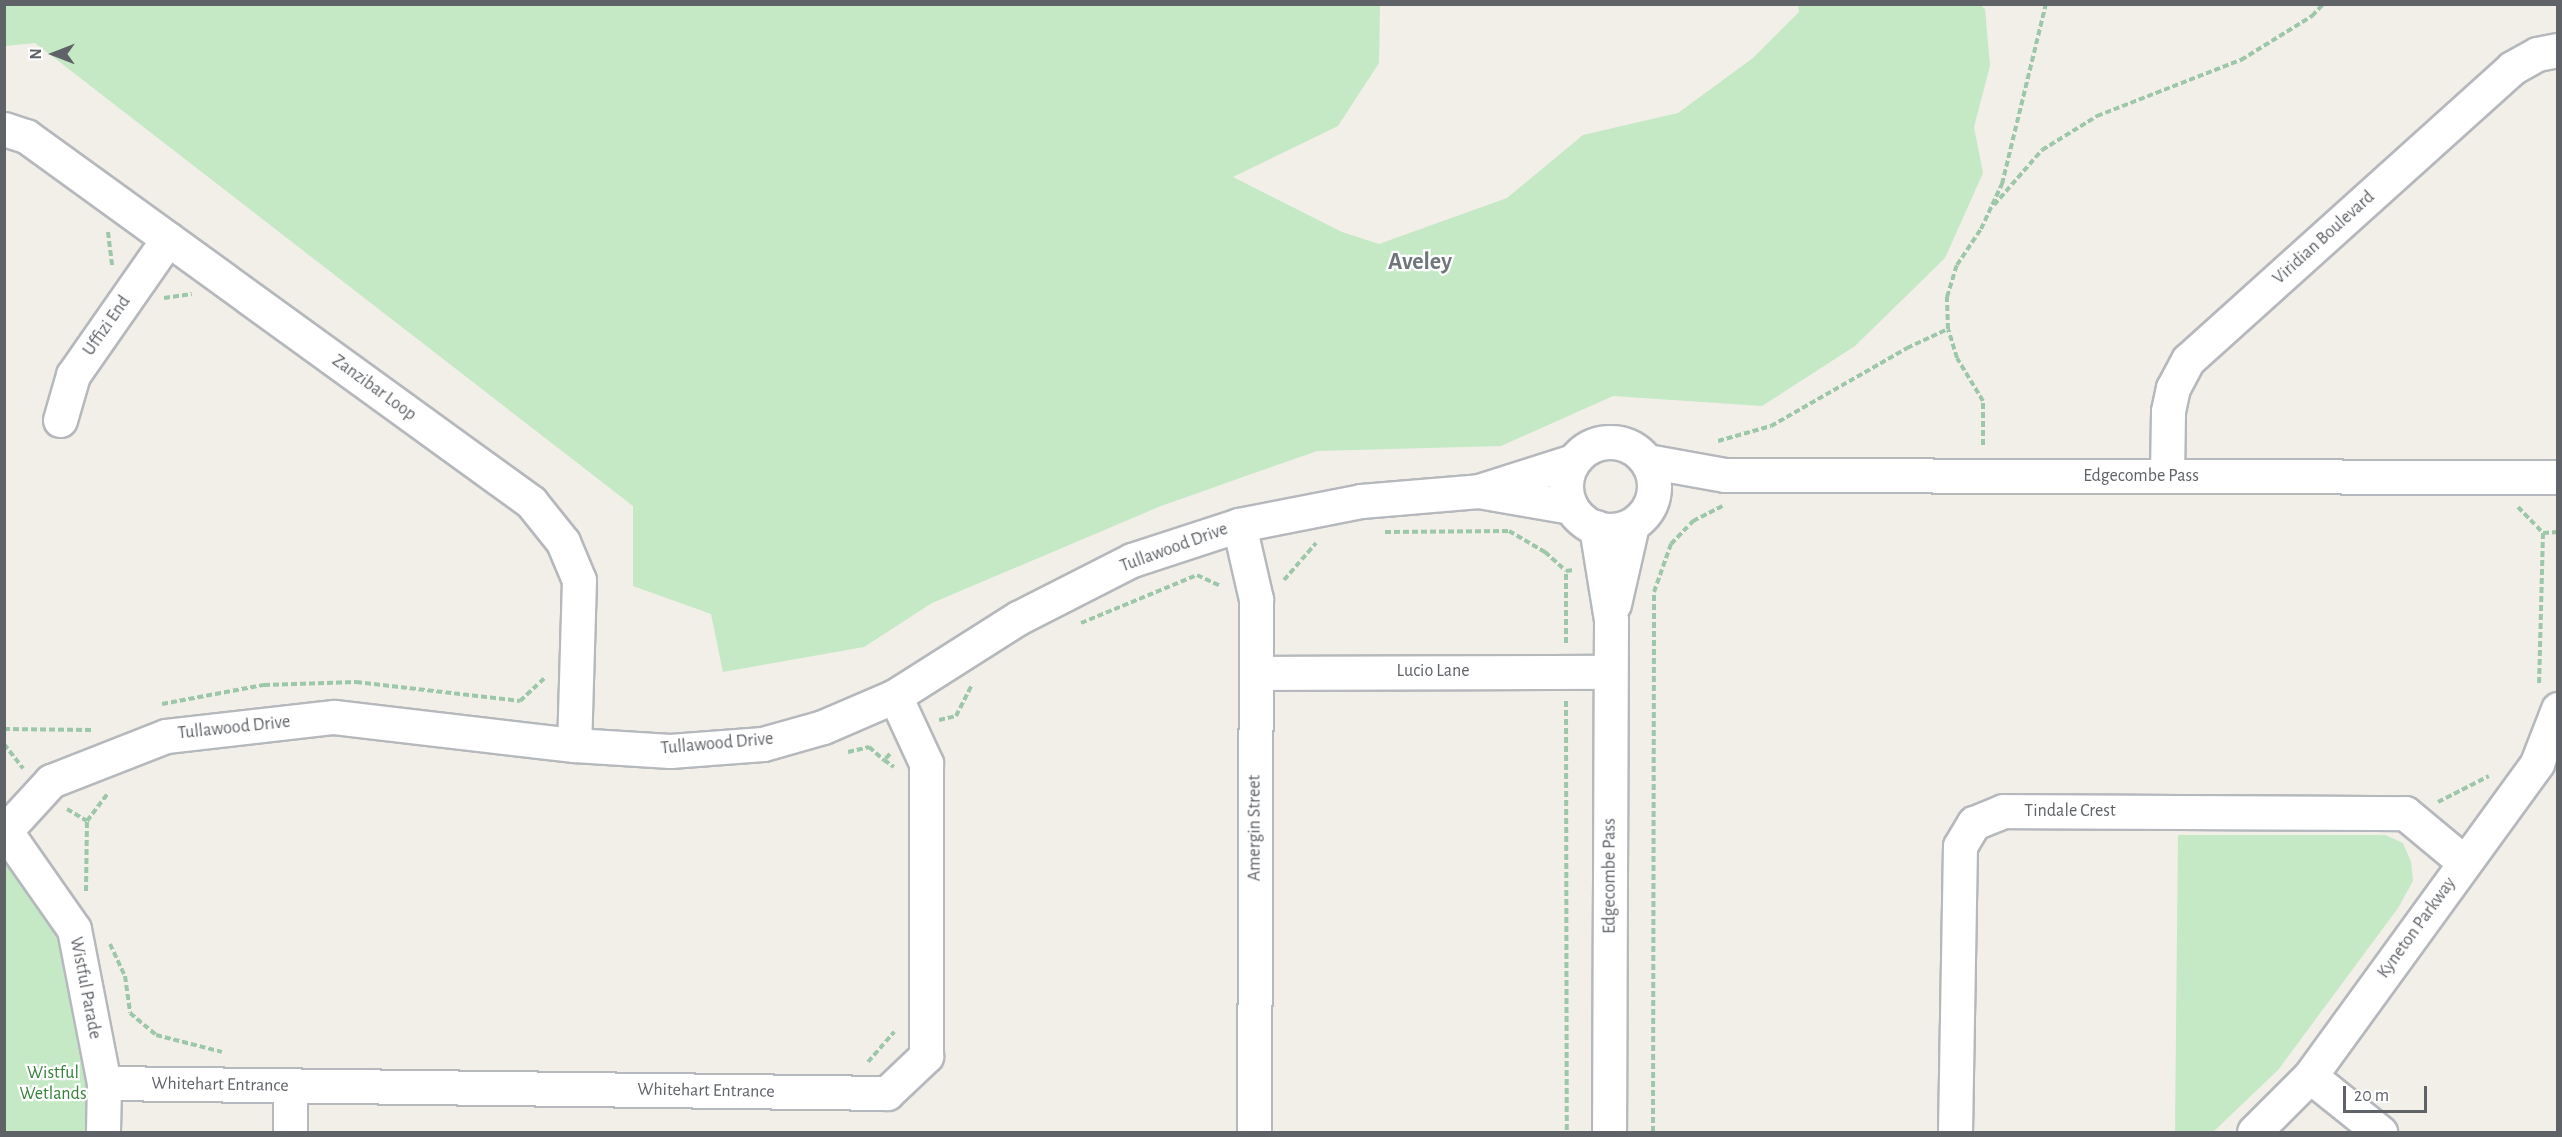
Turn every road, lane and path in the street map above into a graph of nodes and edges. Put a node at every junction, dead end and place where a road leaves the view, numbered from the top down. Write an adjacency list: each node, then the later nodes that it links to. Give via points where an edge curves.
1 (2046, 4): 5 (path, via 2002,184)
2 (2323, 4): 5 (path, via 2312,16 2241,60 2097,116 2042,150)
3 (2558, 50): 14 (street, Viridian Boulevard, via 2537,54 2512,68 2188,360 2173,388 2168,411)
4 (4, 129): 7 (street, Zanzibar Loop, via 26,136)
5 (1991, 207): 13 (path, via 1957,266 1947,297 1948,329 1957,358 1983,401)
6 (99, 224): 8 (path, via 108,231 112,270)
7 (168, 239): 8 (street, Uffizi End); 43 (street, Zanzibar Loop, via 531,502 563,542 579,580)
8 (135, 285): 9 (path, via 157,300); 10 (street, Uffizi End, via 73,375)
9 (199, 293)
10 (60, 420)
11 (1573, 461): 12 (street, via 1583,450 1610,441 1625,444); 17 (street, Tullawood Drive); 19 (street, via 1566,484)
12 (1647, 461): 16 (street, Edgecombe Pass); 20 (street, via 1654,487)
13 (1984, 475): 14 (street, Edgecombe Pass); 16 (street, Edgecombe Pass)
14 (2167, 476): 15 (street, Edgecombe Pass)
15 (2558, 477)
16 (1725, 489): 20 (street, Edgecombe Pass); 29 (path, via 1671,544)
17 (1479, 491): 19 (street, Tullawood Drive); 21 (street, Tullawood Drive, via 1361,501)
18 (2512, 501): 25 (path)
19 (1571, 507): 22 (street, via 1577,516)
20 (1642, 512): 22 (street, via 1608,530); 27 (street, Edgecombe Pass)
21 (1239, 525): 30 (street, Amergin Street); 37 (street, Tullawood Drive, via 1132,560 1018,618)
22 (1596, 527): 27 (street, Edgecombe Pass)
23 (1383, 532): 28 (path, via 1509,531 1545,552)
24 (2558, 532): 25 (path)
25 (2542, 533): 38 (path)
26 (1326, 540): 30 (path, via 1314,543 1284,580)
27 (1612, 567): 28 (path); 29 (path); 33 (street, Edgecombe Pass)
28 (1566, 572): 32 (path)
29 (1659, 578): 65 (path, via 1654,592)
30 (1252, 585): 31 (path, via 1227,589 1197,575); 35 (street, Amergin Street, via 1256,600)
31 (1078, 624)
32 (1566, 671): 33 (street, Lucio Lane); 35 (street, Lucio Lane); 63 (path)
33 (1610, 672): 64 (street, Edgecombe Pass)
34 (551, 673): 39 (path, via 520,701 356,682 264,685)
35 (1256, 673): 62 (street, Amergin Street)
36 (974, 679): 42 (path, via 956,716 919,726)
37 (895, 696): 42 (street, Whitehart Entrance); 43 (street, Tullawood Drive, via 823,727 763,744 670,750)
38 (2548, 700): 51 (street, Kyneton Parkway, via 2537,763)
39 (159, 705)
40 (105, 726): 41 (path, via 95,730)
41 (4, 729)
42 (912, 733): 45 (path); 59 (street, Whitehart Entrance, via 926,763 926,1056 887,1093)
43 (574, 745): 50 (street, Tullawood Drive, via 334,717 166,736 51,781)
44 (836, 754): 45 (path, via 869,747)
45 (884, 760): 46 (path)
46 (901, 773)
47 (2496, 773): 49 (path, via 2441,797)
48 (116, 783): 52 (path, via 87,821)
49 (2421, 826): 51 (street, Tindale Crest); 66 (street, Tindale Crest, via 2405,813 2003,811 1974,823 1960,846)
50 (5, 830): 58 (street, Wistful Parade, via 74,929)
51 (2464, 862): 57 (street, Kyneton Parkway)
52 (87, 894)
53 (106, 934): 55 (path, via 125,976 130,1013 156,1035)
54 (894, 1023): 56 (path, via 894,1035 869,1062)
55 (234, 1055)
56 (858, 1062)
57 (2310, 1076): 67 (street, Kyneton Parkway); 68 (street)
58 (104, 1083): 59 (street, Whitehart Entrance); 60 (street, Wistful Parade)
59 (290, 1087): 61 (street)
60 (103, 1132)
61 (290, 1132)
62 (1254, 1132)
63 (1567, 1132)
64 (1609, 1132)
65 (1653, 1132)
66 (1955, 1132)
67 (2254, 1132)
68 (2380, 1132)

